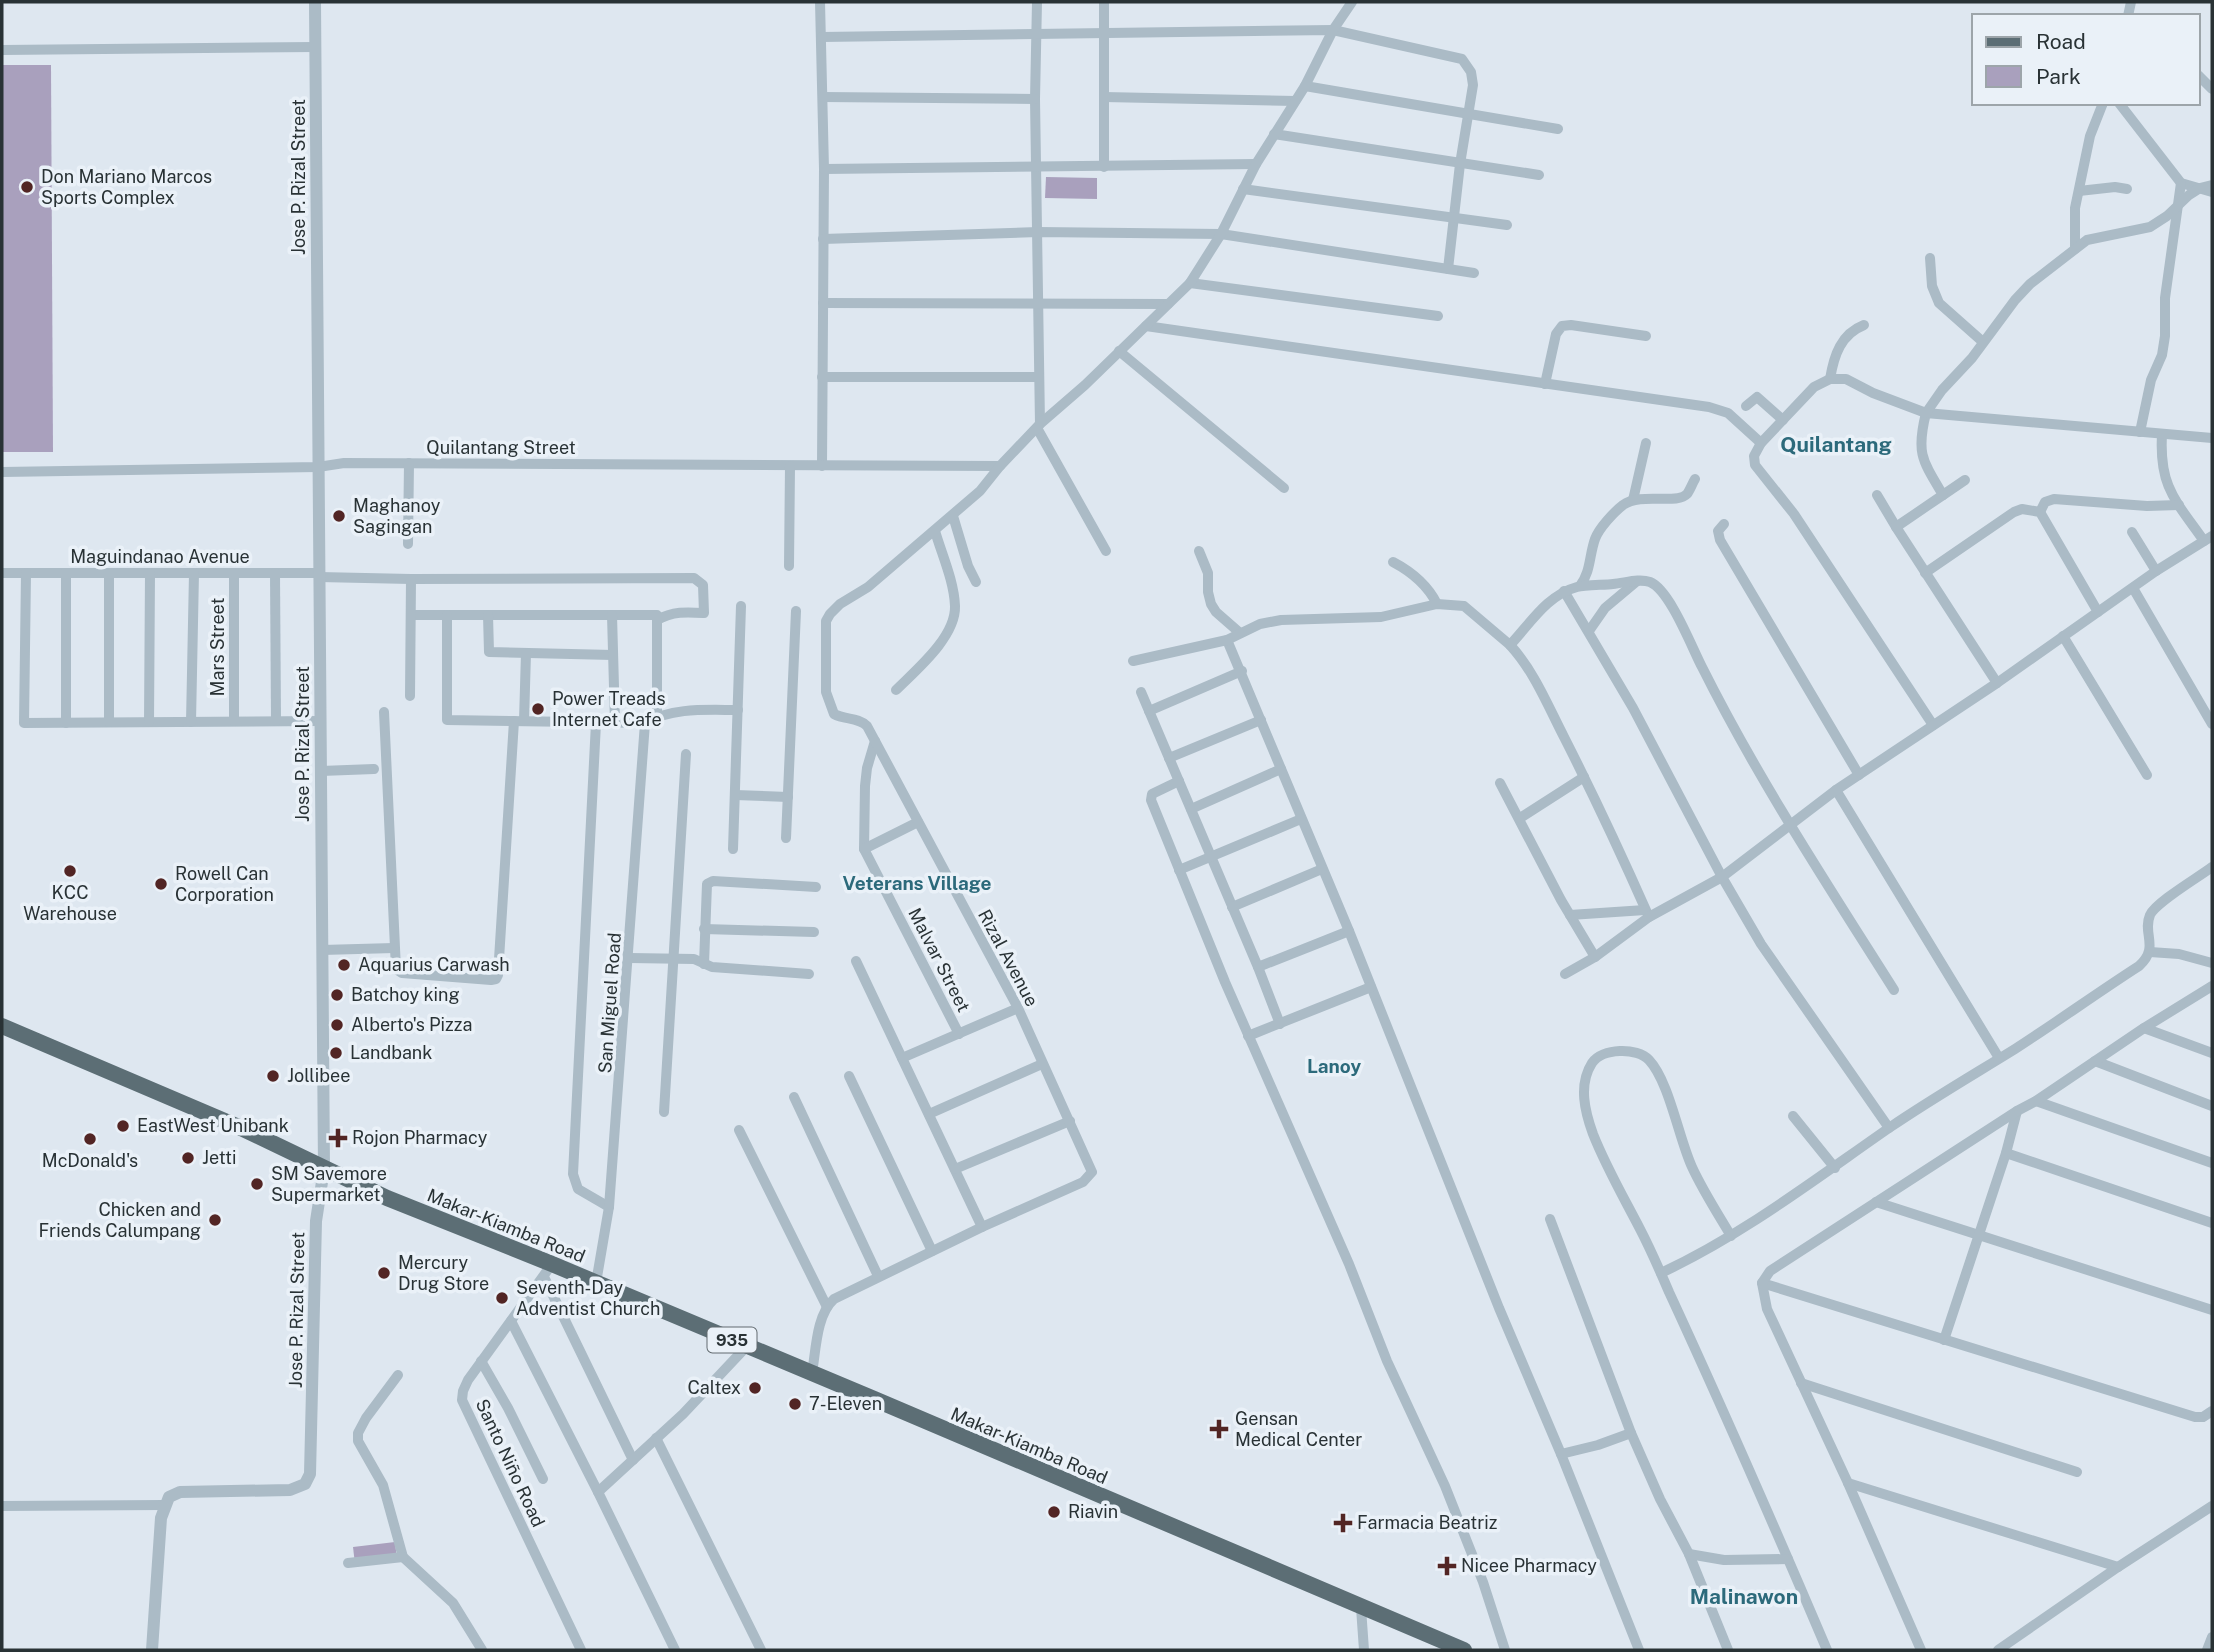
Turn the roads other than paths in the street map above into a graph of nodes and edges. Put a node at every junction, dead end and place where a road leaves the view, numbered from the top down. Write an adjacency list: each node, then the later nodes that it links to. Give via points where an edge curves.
1 (315, 2): 10 (street, Jose P. Rizal Street)
2 (820, 2): 9 (street)
3 (1037, 2): 7 (street)
4 (1104, 2): 8 (street)
5 (1352, 2): 6 (street)
6 (1333, 30): 8 (street); 12 (street); 19 (street, via 1462,59 1473,85)
7 (1036, 32): 8 (street); 9 (street); 15 (street)
8 (1104, 33): 14 (street)
9 (822, 37): 13 (street)
10 (315, 47): 11 (street); 72 (street, Jose P. Rizal Street)
11 (2, 50)
12 (1305, 86): 16 (street); 19 (street)
13 (823, 97): 15 (street); 26 (street)
14 (1104, 97): 16 (street); 25 (street)
15 (1035, 99): 24 (street)
16 (1295, 101): 21 (street)
17 (2102, 105): 33 (street, via 2090,136)
18 (2121, 105): 28 (street)
19 (1468, 114): 20 (street); 23 (street)
20 (1558, 129)
21 (1274, 134): 22 (street); 23 (street)
22 (1256, 164): 25 (street); 31 (street)
23 (1460, 164): 27 (street); 36 (street)
24 (1035, 167): 25 (street); 26 (street); 38 (street)
25 (1104, 167)
26 (824, 169): 40 (street)
27 (1539, 175)
28 (2181, 183): 30 (street); 35 (street)
29 (2212, 185): 30 (street)
30 (2200, 188): 34 (street); 35 (street)
31 (1243, 189): 36 (street); 39 (street)
32 (2127, 189): 33 (street)
33 (2079, 191): 41 (street)
34 (2212, 192)
35 (2176, 208): 41 (street, via 2150,227 2103,235); 63 (street, via 2162,355 2151,380)
36 (1454, 218): 37 (street); 43 (street)
37 (1507, 225)
38 (1038, 232): 39 (street); 40 (street); 47 (street)
39 (1221, 234): 43 (street); 45 (street)
40 (823, 239): 46 (street)
41 (2075, 249): 53 (street, via 2030,284)
42 (1930, 258): 53 (street, via 1939,303)
43 (1448, 269): 44 (street)
44 (1474, 273)
45 (1190, 283): 48 (street); 49 (street)
46 (823, 303): 47 (street); 55 (street)
47 (1039, 303): 48 (street); 56 (street)
48 (1168, 304): 51 (street)
49 (1438, 316)
50 (1864, 325): 57 (street, via 1851,330 1840,344)
51 (1146, 326): 54 (street); 58 (street)
52 (1646, 336): 58 (street, via 1562,326 1556,334)
53 (1983, 342): 60 (street)
54 (1119, 351): 62 (street); 76 (street)
55 (822, 377): 56 (street); 70 (street)
56 (1039, 377): 62 (street)
57 (1830, 379): 60 (street, via 1846,379); 61 (street, via 1814,387)
58 (1545, 384): 67 (street, via 1709,407 1728,413)
59 (1746, 406): 61 (street, via 1757,397)
60 (1926, 413): 63 (street); 78 (street, via 1920,448)
61 (1783, 420): 67 (street)
62 (1038, 426): 71 (street); 89 (street)
63 (2140, 432): 64 (street)
64 (2162, 435): 65 (street); 80 (street, via 2161,466)
65 (2212, 438)
66 (1646, 443): 79 (street)
67 (1761, 443): 149 (street, via 1755,465 1794,514)
68 (409, 463): 69 (street, Quilantang Street); 72 (street, Quilantang Street); 88 (street)
69 (790, 466): 70 (street, Quilantang Street); 92 (street)
70 (822, 466): 71 (street, Quilantang Street)
71 (1000, 466): 82 (street)
72 (318, 467): 73 (street, Quilantang Street); 103 (street, Jose P. Rizal Street)
73 (2, 472)
74 (1695, 479): 79 (street, via 1680,498)
75 (1965, 480): 78 (street)
76 (1284, 488)
77 (1877, 495): 84 (street)
78 (1943, 495): 84 (street)
79 (1633, 500): 107 (street, via 1597,534 1587,577)
80 (2179, 505): 81 (street, via 2054,499 2045,502); 87 (street)
81 (2040, 512): 102 (street, via 2014,512); 113 (street)
82 (953, 516): 85 (street); 106 (street)
83 (1724, 524): 156 (street, via 1718,531 1720,540)
84 (1896, 527): 102 (street)
85 (935, 531): 129 (street, via 954,596 954,616 947,633); 150 (street, Rizal Avenue, via 868,587 840,604 826,621 826,692 834,714 861,720)
86 (2132, 532): 93 (street)
87 (2208, 538): 93 (street)
88 (408, 544)
89 (1106, 551)
90 (1199, 551): 120 (street, via 1208,573 1211,604)
91 (1393, 562): 110 (street, via 1421,580)
92 (789, 566)
93 (2156, 572): 108 (street)
94 (2, 573): 95 (street, Maguindanao Avenue)
95 (26, 573): 96 (street, Maguindanao Avenue); 144 (street, via 24,723)
96 (66, 573): 97 (street, Maguindanao Avenue); 144 (street)
97 (109, 573): 98 (street, Maguindanao Avenue); 141 (street)
98 (150, 573): 99 (street, Maguindanao Avenue); 142 (street)
99 (194, 573): 100 (street, Maguindanao Avenue); 143 (street)
100 (234, 573): 101 (street, Maguindanao Avenue); 137 (street, Mars Street)
101 (275, 573): 103 (street, Maguindanao Avenue); 138 (street)
102 (1925, 573): 128 (street)
103 (319, 575): 104 (street, Maguindanao Avenue); 139 (street, Jose P. Rizal Street)
104 (411, 579): 114 (street); 118 (street, Maguindanao Avenue, via 694,578 703,585 704,612 678,612)
105 (1637, 581): 107 (street); 119 (street, via 1605,608); 168 (street, via 1657,587 1674,609)
106 (976, 582)
107 (1580, 586): 109 (street)
108 (2133, 588): 113 (street); 148 (street)
109 (1564, 591): 119 (street); 123 (street)
110 (1437, 604): 120 (street, via 1381,617 1281,620); 123 (street, via 1464,606)
111 (741, 606): 132 (street)
112 (796, 611): 163 (street)
113 (2098, 612): 121 (street)
114 (411, 615): 115 (street); 131 (street)
115 (447, 615): 116 (street); 140 (street, via 447,720)
116 (488, 615): 117 (street); 124 (street, via 489,652)
117 (612, 615): 118 (street, via 657,615); 125 (street)
118 (657, 620): 135 (street)
119 (1589, 631): 176 (street)
120 (1240, 633): 122 (street)
121 (2063, 636): 128 (street); 157 (street)
122 (1227, 640): 126 (street); 127 (street)
123 (1510, 645): 158 (street, via 1522,658)
124 (526, 653): 125 (street); 140 (street)
125 (613, 655): 146 (street)
126 (1133, 662)
127 (1242, 671): 133 (street); 136 (street)
128 (1997, 683): 149 (street)
129 (896, 690)
130 (1141, 692): 133 (street)
131 (410, 696)
132 (738, 710): 135 (street); 162 (street)
133 (1149, 711): 152 (street)
134 (384, 712): 184 (street)
135 (657, 716): 147 (street)
136 (1261, 720): 152 (street); 154 (street)
137 (234, 721): 138 (street); 143 (street)
138 (276, 721): 139 (street)
139 (320, 721): 155 (street, Jose P. Rizal Street)
140 (519, 721): 145 (street); 184 (street, via 497,977 400,973)
141 (109, 722): 142 (street); 144 (street)
142 (149, 722): 143 (street)
143 (191, 722)
144 (66, 723)
145 (596, 723): 146 (street); 227 (street, via 573,1174 578,1189)
146 (615, 723): 147 (street)
147 (645, 723): 188 (street, San Miguel Road)
148 (2212, 724)
149 (1933, 725): 156 (street)
150 (875, 741): 167 (street, Rizal Avenue); 171 (street, Malvar Street, via 864,786)
151 (686, 754): 189 (street)
152 (1169, 758): 159 (street)
153 (374, 769): 155 (street)
154 (1281, 769): 164 (street); 166 (street)
155 (321, 771): 185 (street, Jose P. Rizal Street)
156 (1859, 775): 161 (street)
157 (2147, 775)
158 (1584, 776): 165 (street); 179 (street)
159 (1180, 781): 164 (street); 175 (street, via 1150,798)
160 (1500, 783): 165 (street)
161 (1836, 790): 168 (street); 207 (street)
162 (736, 795): 163 (street); 170 (street)
163 (788, 797): 169 (street)
164 (1191, 809): 172 (street)
165 (1520, 818): 180 (street)
166 (1301, 819): 172 (street); 174 (street)
167 (918, 822): 171 (street); 199 (street, Rizal Avenue)
168 (1789, 824): 176 (street); 198 (street)
169 (786, 838)
170 (733, 849)
171 (864, 849): 203 (street, Malvar Street)
172 (1210, 858): 175 (street); 178 (street)
173 (2212, 867): 186 (street, via 2152,911)
174 (1322, 869): 178 (street); 182 (street)
175 (1179, 870): 204 (street)
176 (1722, 877): 179 (street); 219 (street, via 1761,944)
177 (816, 887): 181 (street, via 709,882)
178 (1232, 907): 193 (street)
179 (1647, 913): 180 (street); 187 (street)
180 (1570, 915): 187 (street)
181 (704, 929): 183 (street); 192 (street)
182 (1349, 931): 193 (street); 197 (street)
183 (814, 932)
184 (394, 948): 185 (street)
185 (322, 950): 224 (street, Jose P. Rizal Street)
186 (2150, 952): 191 (street); 207 (street, via 2139,966)
187 (1595, 957): 195 (street)
188 (629, 958): 189 (street); 227 (street, San Miguel Road)
189 (674, 959): 192 (street); 215 (street)
190 (856, 961): 206 (street)
191 (2212, 963)
192 (704, 964): 194 (street)
193 (1258, 967): 200 (street)
194 (809, 974)
195 (1566, 974)
196 (2212, 986): 202 (street)
197 (1371, 987): 200 (street); 251 (street)
198 (1895, 990)
199 (1018, 1008): 203 (street); 209 (street, Rizal Avenue)
200 (1280, 1024): 204 (street)
201 (2, 1026): 224 (main road, Makar-Kiamba Road / 935, via 239,1127)
202 (2144, 1028): 205 (street); 208 (street)
203 (959, 1034): 206 (street)
204 (1248, 1036): 274 (street, via 1445,1486)
205 (2212, 1053)
206 (902, 1058): 216 (street)
207 (1999, 1058): 219 (street)
208 (2095, 1061): 212 (street); 213 (street)
209 (1042, 1063): 216 (street); 218 (street, Rizal Avenue)
210 (849, 1076): 233 (street)
211 (793, 1097): 236 (street)
212 (2036, 1101): 214 (street); 222 (street)
213 (2212, 1106)
214 (2017, 1111): 221 (street); 226 (street)
215 (664, 1112)
216 (929, 1114): 225 (street)
217 (1793, 1116): 223 (street)
218 (1070, 1121): 225 (street); 230 (street, Rizal Avenue, via 1092,1172 1083,1182)
219 (1889, 1128): 223 (street)
220 (739, 1130): 239 (street)
221 (2006, 1153): 229 (street); 232 (street)
222 (2212, 1164)
223 (1835, 1168): 231 (street)
224 (324, 1169): 234 (main road, Makar-Kiamba Road / 935); 257 (street, Jose P. Rizal Street, via 316,1221 310,1474 305,1484 290,1490 180,1492)
225 (955, 1169): 230 (street)
226 (1876, 1202): 232 (street); 238 (street, via 1770,1271)
227 (609, 1207): 237 (street, San Miguel Road)
228 (1550, 1219): 249 (street)
229 (2212, 1223)
230 (982, 1227): 233 (street)
231 (1731, 1236): 235 (street); 235 (street, via 1692,1168 1656,1068 1637,1052 1620,1051 1595,1059 1583,1088 1593,1134)
232 (1978, 1236): 240 (street); 242 (street)
233 (932, 1251): 236 (street)
234 (548, 1270): 237 (main road, Makar-Kiamba Road / 935); 241 (street, Santo Niño Road); 252 (street)
235 (1661, 1273): 262 (street)
236 (878, 1276): 239 (street)
237 (596, 1283): 243 (main road, Makar-Kiamba Road / 935)
238 (1762, 1283): 242 (street); 247 (street, via 1767,1309)
239 (827, 1307): 245 (street)
240 (2212, 1310)
241 (511, 1321): 244 (street, Santo Niño Road); 256 (street)
242 (1944, 1340): 248 (street, via 2195,1417)
243 (747, 1346): 245 (main road, Makar-Kiamba Road / 935); 250 (street)
244 (481, 1362): 254 (street); 269 (street, Santo Niño Road, via 463,1391 464,1407)
245 (812, 1373): 265 (main road, Makar-Kiamba Road / 935)
246 (398, 1375): 261 (street, via 366,1418 358,1437 383,1485)
247 (1801, 1382): 253 (street); 255 (street)
248 (2212, 1411)
249 (1632, 1433): 251 (street); 260 (street)
250 (656, 1438): 252 (street); 271 (street)
251 (1562, 1454): 275 (street)
252 (633, 1460): 256 (street)
253 (2077, 1472)
254 (544, 1479)
255 (1848, 1483): 264 (street); 278 (street)
256 (598, 1492): 270 (street)
257 (164, 1505): 258 (street); 267 (street)
258 (2, 1506)
259 (2212, 1506): 264 (street)
260 (1689, 1554): 262 (street, via 1724,1560); 276 (street)
261 (403, 1557): 263 (street); 268 (street, via 453,1603)
262 (1788, 1559): 277 (street)
263 (348, 1563)
264 (2118, 1567): 279 (street)
265 (1361, 1608): 272 (street); 273 (main road, Makar-Kiamba Road / 935)
266 (2212, 1637): 280 (street)
267 (152, 1650)
268 (482, 1650)
269 (581, 1650)
270 (675, 1650)
271 (761, 1650)
272 (1364, 1650)
273 (1464, 1650)
274 (1505, 1650)
275 (1639, 1650)
276 (1728, 1650)
277 (1827, 1650)
278 (1921, 1650)
279 (1998, 1650)
280 (2207, 1650)

